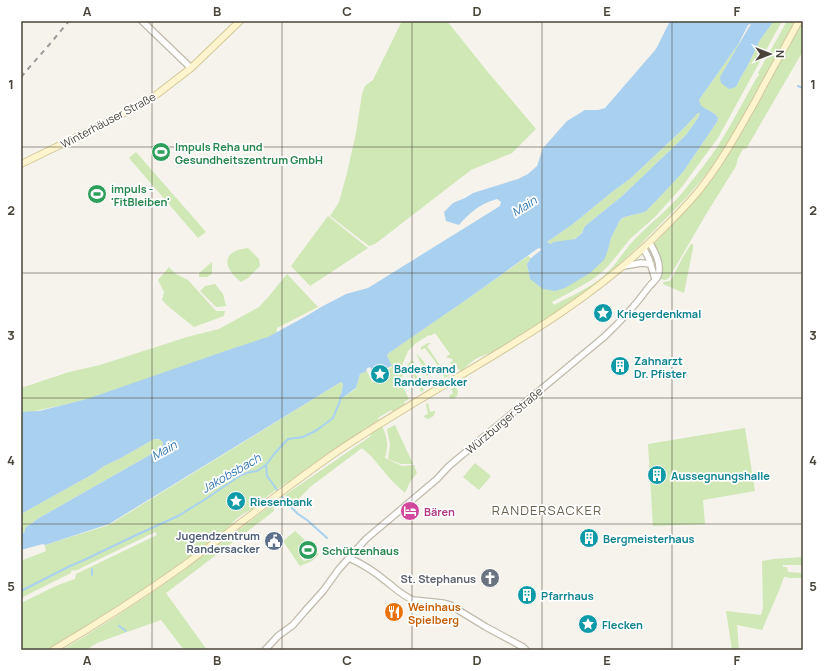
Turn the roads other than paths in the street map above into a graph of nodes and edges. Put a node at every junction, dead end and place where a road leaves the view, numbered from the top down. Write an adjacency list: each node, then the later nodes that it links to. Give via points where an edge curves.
1 (142, 21): 4 (street)
2 (240, 21): 4 (main road, Winterhäuser Straße)
3 (799, 21): 6 (main road, via 724,156 686,206)
4 (191, 68): 5 (main road, Winterhäuser Straße, via 142,104)
5 (21, 164)
6 (650, 243): 7 (main road); 10 (street, via 659,265 658,276)
7 (644, 249): 8 (street); 9 (main road)
8 (651, 264): 9 (street); 10 (street)
9 (624, 266): 12 (main road, via 575,304 334,454 152,588)
10 (655, 279): 11 (street, Würzburger Straße, via 604,337 449,466 366,539)
11 (349, 558): 13 (street, Würzburger Straße, via 305,611); 14 (street, via 362,564 408,598 450,605)
12 (53, 650)
13 (265, 650)
14 (526, 650)

